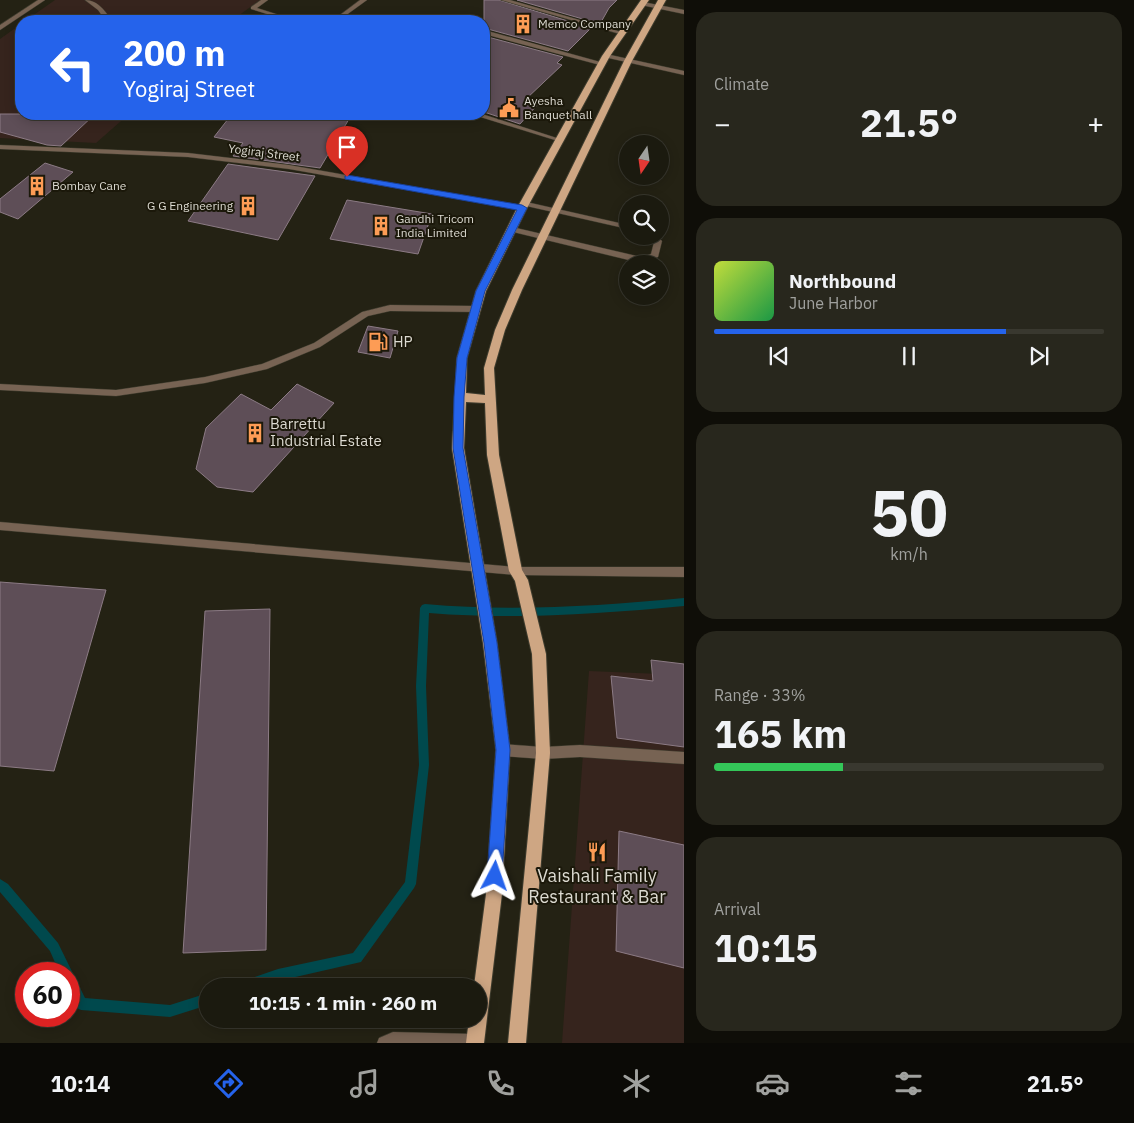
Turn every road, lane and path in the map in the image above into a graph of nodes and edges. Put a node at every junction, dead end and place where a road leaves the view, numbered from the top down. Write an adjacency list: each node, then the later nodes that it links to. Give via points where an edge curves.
1 (42, 0): 9 (street)
2 (88, 0): 10 (street)
3 (265, 0): 11 (street, via 253,8)
4 (364, 0): 12 (street)
5 (504, 0): 16 (street)
6 (644, 2): 7 (street); 16 (main road)
7 (660, 3): 8 (street); 18 (main road)
8 (684, 12)
9 (20, 15)
10 (104, 15)
11 (276, 15)
12 (343, 15)
13 (15, 18): 14 (street)
14 (0, 28)
15 (490, 33): 17 (street)
16 (622, 33): 17 (main road)
17 (604, 60): 18 (street); 21 (main road)
18 (628, 61): 19 (street); 24 (main road)
19 (684, 73)
20 (490, 118): 21 (street)
21 (560, 140): 23 (main road)
22 (0, 146): 23 (street, Yogiraj Street, via 197,156 289,167)
23 (524, 206): 24 (street, Yogiraj Street); 26 (main road)
24 (555, 210): 25 (street, Yogiraj Street); 27 (main road)
25 (619, 225)
26 (512, 229): 27 (street); 29 (main road, via 481,291)
27 (543, 236): 28 (street, via 641,260 655,255); 32 (main road, via 500,330 489,368)
28 (657, 245)
29 (476, 309): 30 (street, via 390,308 365,314 317,344 264,368 205,380 116,393); 31 (main road, via 462,358)
30 (0, 387)
31 (459, 397): 32 (main road); 34 (main road, via 458,448)
32 (489, 399): 36 (main road, via 493,455)
33 (0, 526): 34 (street)
34 (477, 567): 36 (street); 37 (main road)
35 (684, 572): 36 (street)
36 (519, 576): 38 (main road, via 539,654)
37 (503, 750): 38 (street); 40 (main road, via 494,894)
38 (543, 753): 39 (street, via 580,751); 42 (main road)
39 (684, 758)
40 (475, 1042): 41 (street, via 393,1039)
41 (384, 1043)
42 (517, 1043)

